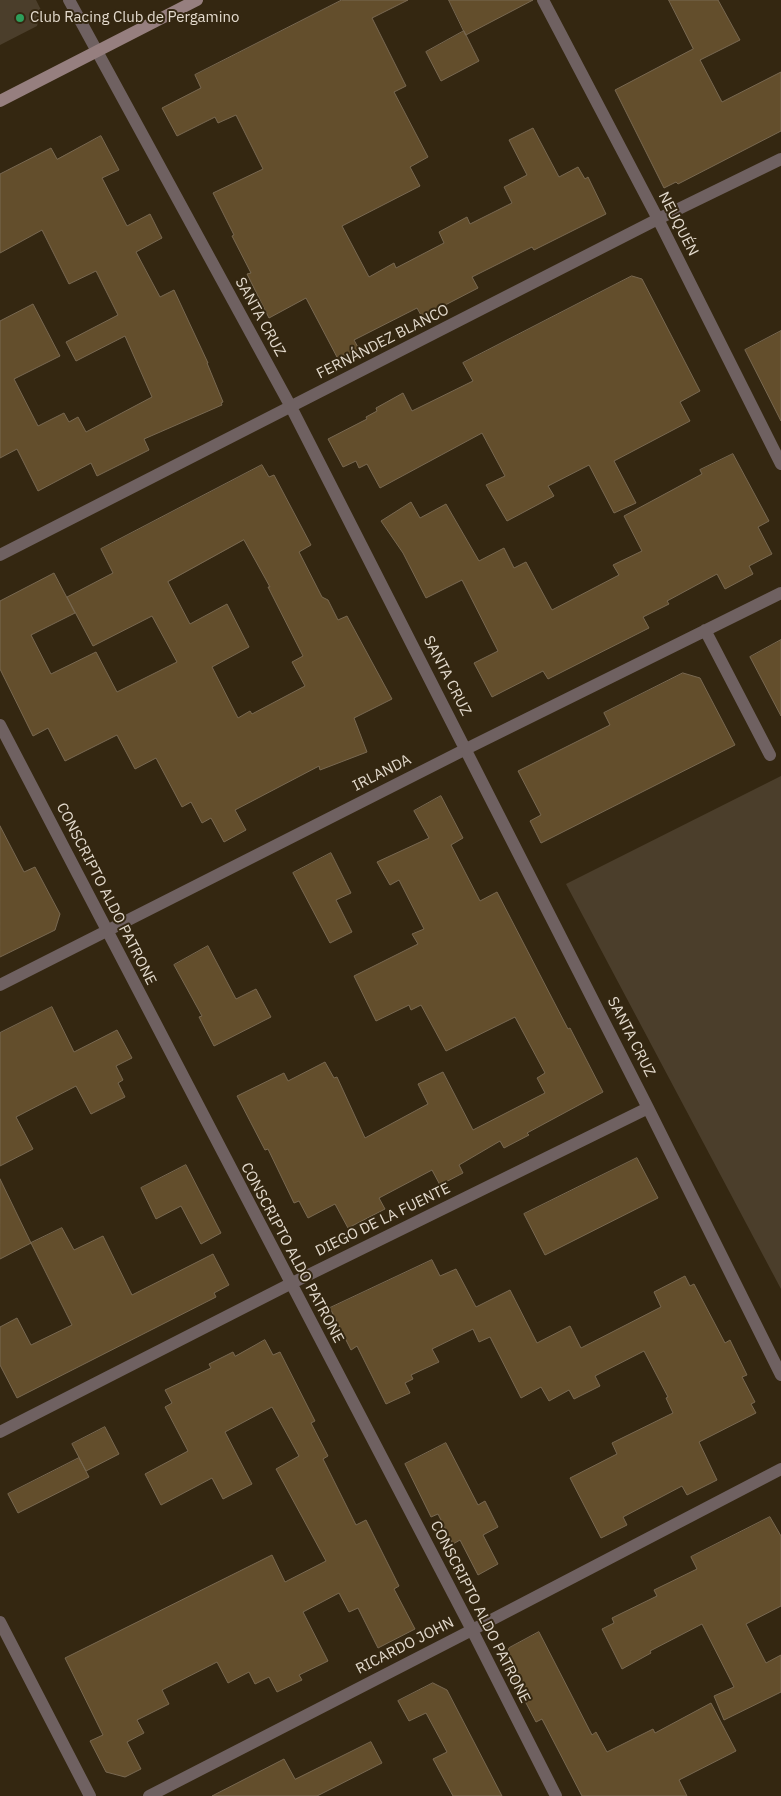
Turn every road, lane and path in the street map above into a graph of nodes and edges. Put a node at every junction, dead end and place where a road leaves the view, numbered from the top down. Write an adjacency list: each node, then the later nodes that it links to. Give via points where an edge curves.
1 (69, 0): 4 (street, SANTA CRUZ)
2 (197, 0): 4 (main road)
3 (544, 0): 7 (street, NEUQUÉN)
4 (96, 51): 5 (main road); 8 (street, SANTA CRUZ)
5 (0, 101)
6 (781, 159): 7 (street, FERNÁNDEZ BLANCO)
7 (658, 219): 8 (street, FERNÁNDEZ BLANCO); 9 (street, NEUQUÉN)
8 (291, 407): 10 (street, FERNÁNDEZ BLANCO); 14 (street, SANTA CRUZ)
9 (781, 464)
10 (0, 555)
11 (781, 593): 12 (street, IRLANDA)
12 (706, 630): 14 (street, IRLANDA); 15 (street)
13 (0, 725): 16 (street, CONSCRIPTO ALDO PATRONE)
14 (466, 749): 16 (street, IRLANDA); 18 (street, SANTA CRUZ)
15 (770, 755)
16 (106, 931): 17 (street, IRLANDA); 19 (street, CONSCRIPTO ALDO PATRONE)
17 (0, 985)
18 (648, 1108): 19 (street, DIEGO DE LA FUENTE); 20 (street, SANTA CRUZ)
19 (290, 1284): 21 (street, DIEGO DE LA FUENTE); 24 (street, CONSCRIPTO ALDO PATRONE)
20 (781, 1375)
21 (0, 1432)
22 (781, 1469): 24 (street, RICARDO JOHN)
23 (0, 1622): 25 (street)
24 (472, 1630): 26 (street, RICARDO JOHN); 27 (street, CONSCRIPTO ALDO PATRONE)
25 (90, 1796)
26 (149, 1796)
27 (556, 1796)

